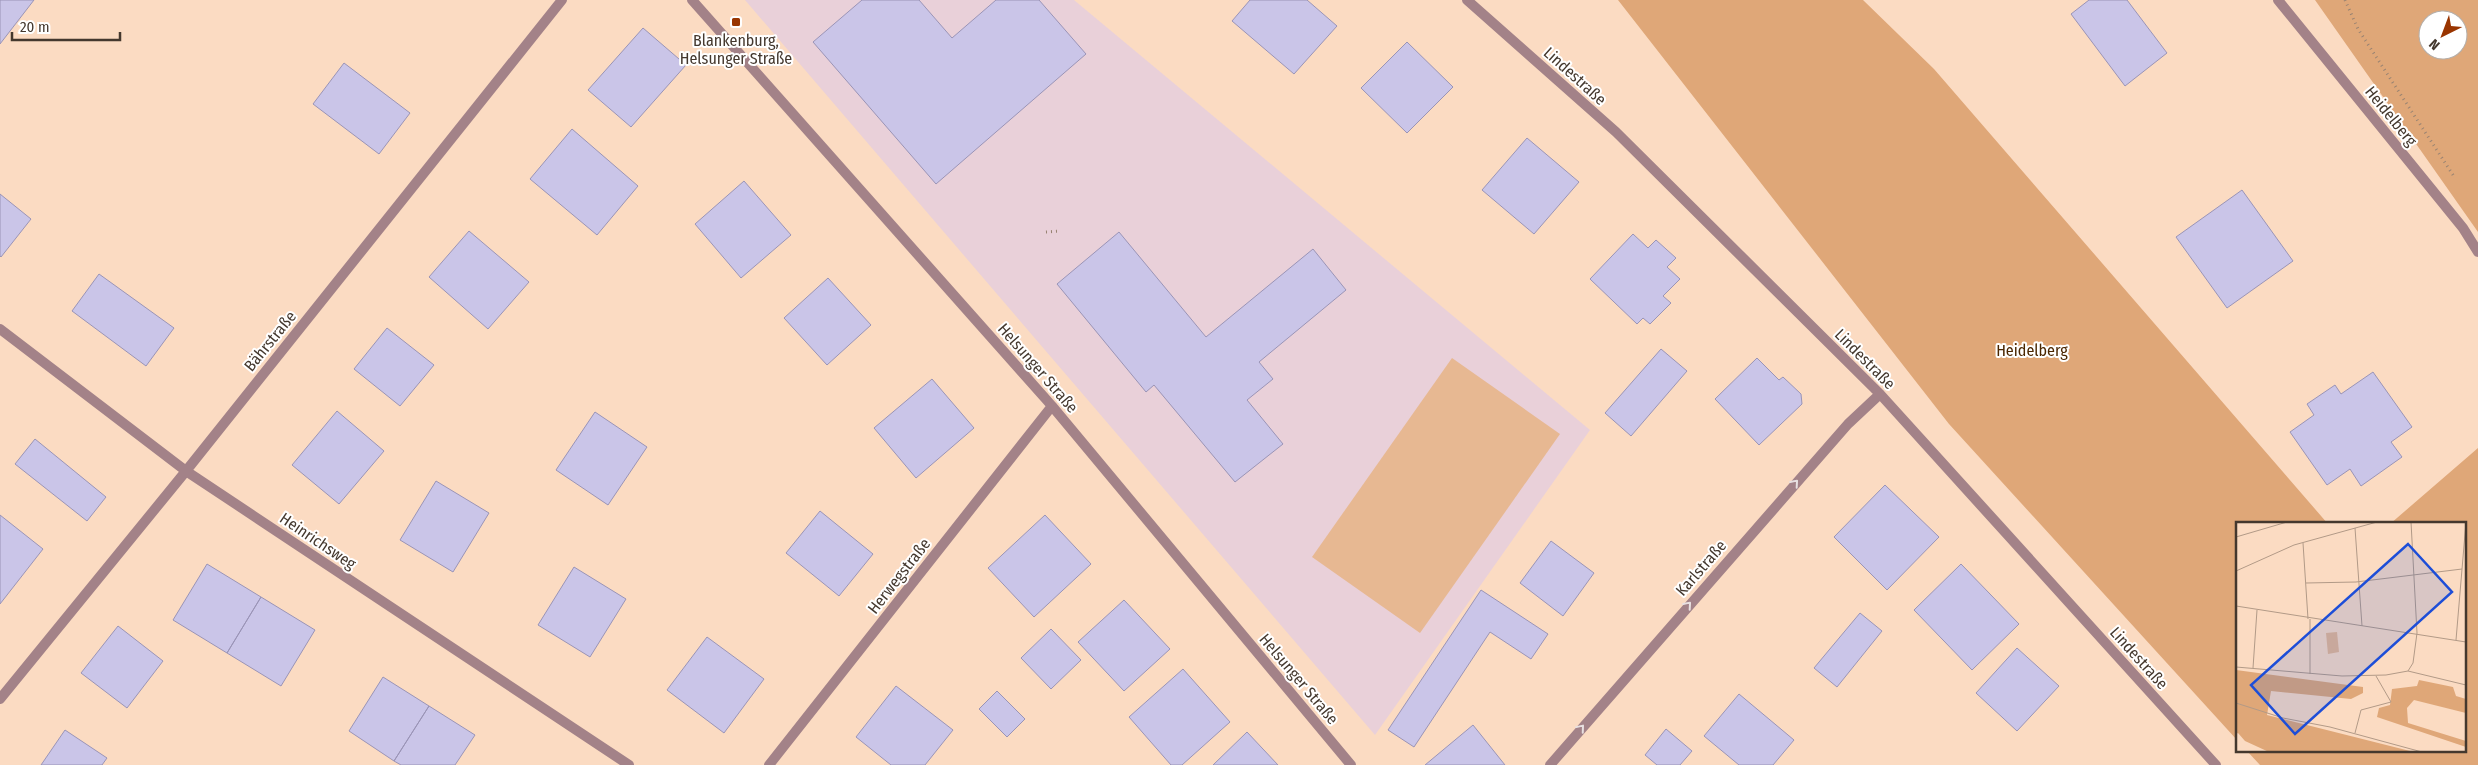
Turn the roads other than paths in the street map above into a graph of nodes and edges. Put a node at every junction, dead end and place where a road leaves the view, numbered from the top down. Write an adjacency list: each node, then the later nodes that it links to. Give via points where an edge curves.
1 (562, 0): 9 (street, Bährstraße)
2 (692, 0): 8 (street, Helsunger Straße)
3 (1467, 0): 7 (street, Lindestraße, via 1616,132)
4 (2278, 0): 5 (street, Heidelberg, via 2463,228)
5 (2478, 252)
6 (0, 329): 9 (street, Heinrichsweg)
7 (1880, 394): 14 (street, Karlstraße, one-way to 7, via 1848,424); 15 (street, Lindestraße)
8 (1052, 406): 12 (street, Herwegstraße); 13 (street, Helsunger Straße)
9 (186, 471): 10 (street, Bährstraße); 11 (street, Heinrichsweg)
10 (0, 699)
11 (629, 765)
12 (769, 765)
13 (1351, 765)
14 (1550, 765)
15 (2216, 765)

